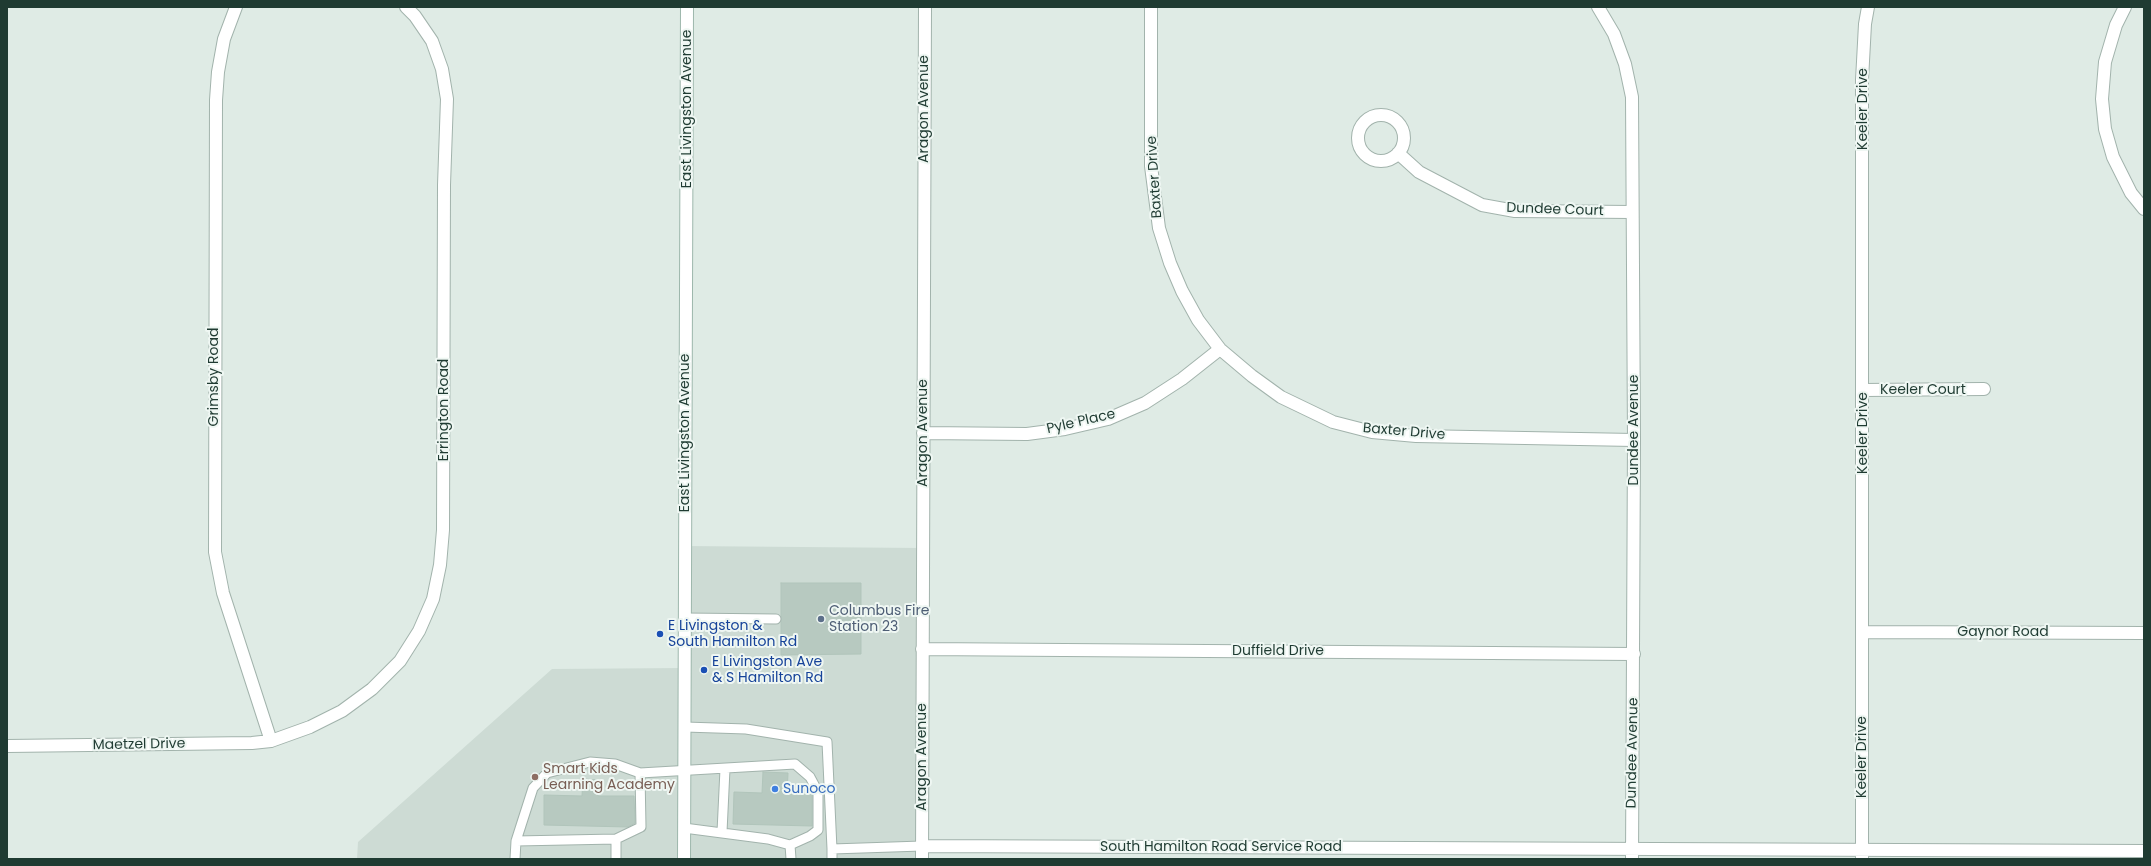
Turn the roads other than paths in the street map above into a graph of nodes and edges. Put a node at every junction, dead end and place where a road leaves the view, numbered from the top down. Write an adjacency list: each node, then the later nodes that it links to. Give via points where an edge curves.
1 (236, 7): 24 (street, Grimsby Road, via 224,39 216,100 215,552 223,593)
2 (406, 7): 24 (street, Errington Road, via 432,41 442,69 447,99 444,185 443,530 440,564 433,599 419,631 400,661 372,689 342,711 310,727)
3 (687, 7): 17 (street, East Livingston Avenue)
4 (925, 7): 15 (street, Aragon Avenue)
5 (1151, 7): 12 (street, Baxter Drive, via 1151,166 1159,228 1182,291 1198,320)
6 (1598, 7): 11 (street, Dundee Avenue, via 1614,34 1625,64 1632,97)
7 (1868, 7): 14 (street, Keeler Drive, via 1862,80)
8 (2125, 7): 10 (street, via 2105,62 2102,99 2105,129 2113,157 2131,193)
9 (1398, 153): 11 (street, Dundee Court, via 1419,172 1482,205 1515,211)
10 (2144, 209)
11 (1632, 212): 16 (street, Dundee Avenue)
12 (1220, 349): 15 (street, Pyle Place, via 1146,403 1108,419 1065,429 1026,434); 16 (street, Baxter Drive, via 1281,397 1334,422 1372,432 1416,436)
13 (1984, 389): 14 (street, Keeler Court)
14 (1863, 390): 19 (street, Keeler Drive)
15 (922, 433): 21 (street, Aragon Avenue)
16 (1634, 440): 22 (street, Dundee Avenue)
17 (685, 618): 18 (lane); 23 (street, East Livingston Avenue)
18 (776, 619)
19 (1863, 632): 20 (street, Gaynor Road); 38 (street, Keeler Drive)
20 (2144, 633)
21 (922, 649): 22 (street, Duffield Drive); 34 (street, Aragon Avenue)
22 (1634, 654): 37 (street, Dundee Avenue)
23 (685, 727): 27 (street, East Livingston Avenue); 35 (lane, via 746,729 827,742)
24 (271, 741): 25 (street, Maetzel Drive)
25 (7, 746)
26 (725, 769): 27 (lane); 30 (lane); 33 (lane, via 795,764 810,777 818,792 818,830)
27 (684, 771): 28 (lane); 29 (street, East Livingston Avenue)
28 (640, 773): 31 (lane, via 641,827); 32 (lane, via 614,764 590,762 547,773 533,788)
29 (684, 828): 30 (lane); 41 (street, East Livingston Avenue)
30 (722, 832): 33 (lane)
31 (616, 840): 32 (lane); 40 (lane)
32 (516, 841): 39 (lane)
33 (790, 845): 42 (lane)
34 (922, 846): 35 (lane); 37 (street, South Hamilton Road Service Road); 44 (street, Aragon Avenue)
35 (832, 848): 43 (lane)
36 (2144, 851): 38 (street, South Hamilton Road Service Road)
37 (1632, 853): 38 (street, South Hamilton Road Service Road)
38 (1862, 854)
39 (515, 859)
40 (616, 859)
41 (684, 859)
42 (791, 859)
43 (832, 859)
44 (922, 859)

